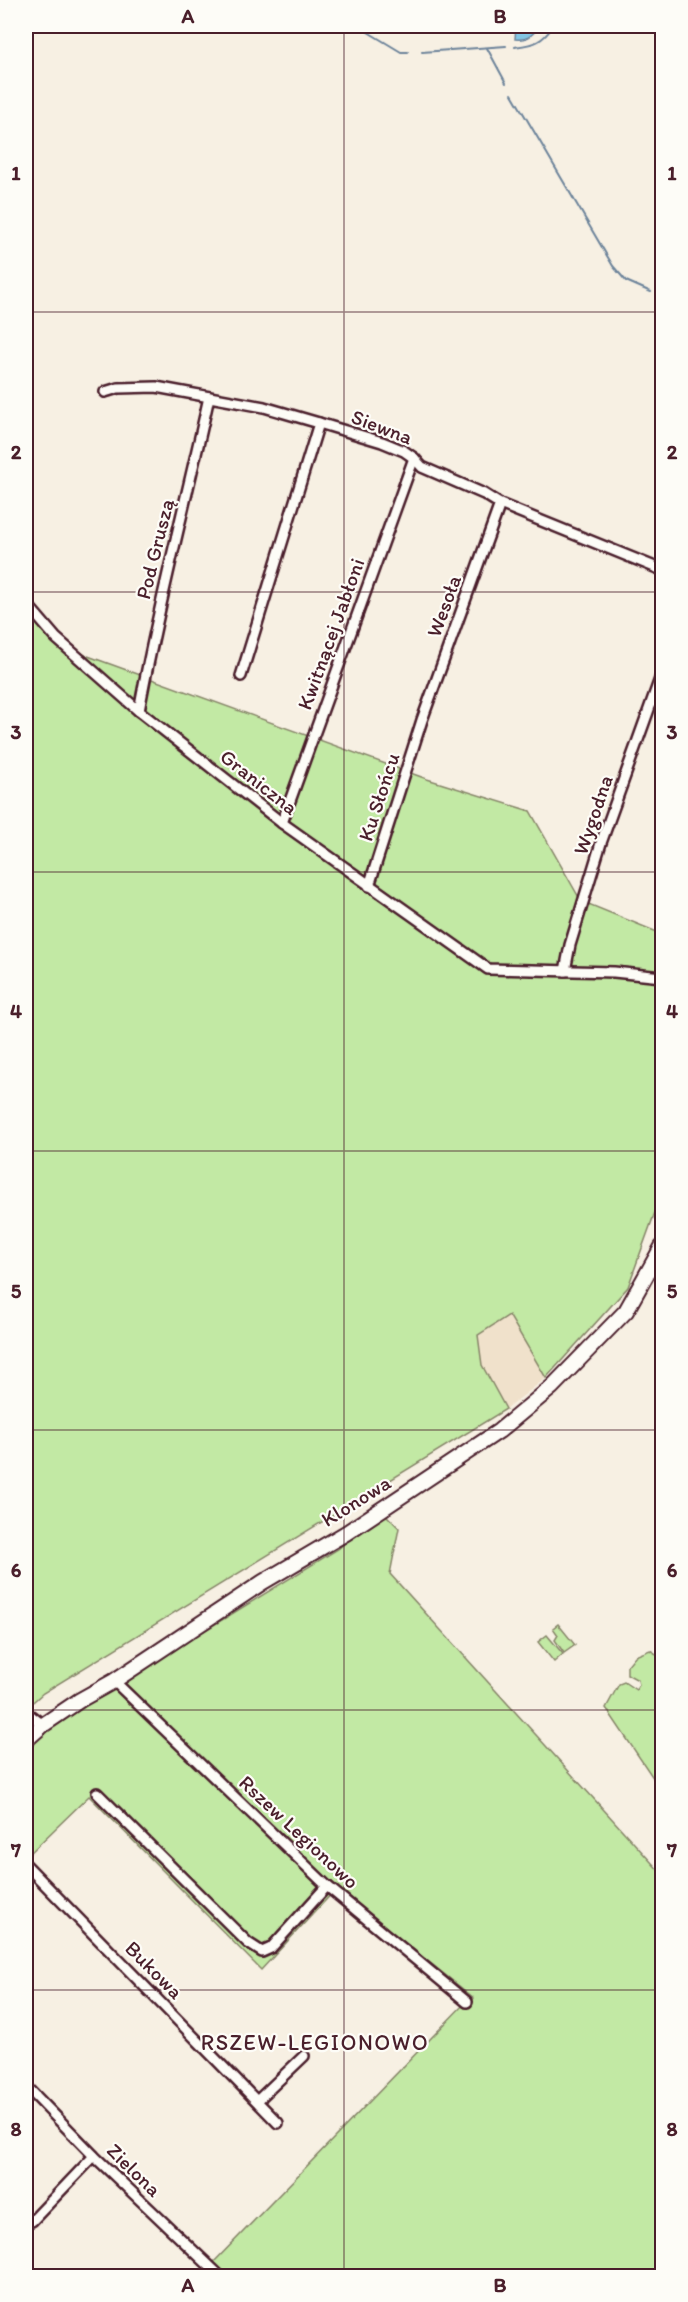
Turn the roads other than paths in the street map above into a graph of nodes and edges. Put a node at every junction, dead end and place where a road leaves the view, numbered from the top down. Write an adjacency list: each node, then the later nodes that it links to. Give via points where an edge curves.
1 (105, 392): 2 (street, Siewna, via 156,387)
2 (209, 397): 3 (street, Siewna); 10 (street, Pod Gruszą, via 154,627)
3 (319, 423): 4 (street, Siewna, via 382,442); 9 (street)
4 (414, 458): 5 (street, Siewna, via 422,467); 12 (street, Kwitnącej Jabłoni)
5 (500, 504): 6 (street, Siewna); 11 (street, Wesoła)
6 (663, 570)
7 (26, 603): 10 (street, Graniczna, via 56,638)
8 (663, 674): 14 (street, Wygodna, via 601,843)
9 (241, 676)
10 (139, 711): 12 (street, Graniczna)
11 (422, 720): 13 (street, Ku Słońcu)
12 (282, 823): 13 (street, Graniczna)
13 (369, 886): 14 (street, Graniczna, via 488,969)
14 (565, 971): 15 (street)
15 (663, 977)
16 (663, 1246): 17 (street, Klonowa, via 626,1311 552,1387 499,1431)
17 (114, 1681): 19 (street, Klonowa); 23 (street, Rszew Legionowo)
18 (26, 1712): 19 (street)
19 (43, 1725): 20 (street, Klonowa)
20 (26, 1740)
21 (97, 1793): 23 (street, via 262,1952 271,1948)
22 (26, 1865): 27 (street, Bukowa)
23 (327, 1886): 24 (street, Rszew Legionowo)
24 (467, 2002)
25 (304, 2056): 27 (street)
26 (26, 2086): 29 (street, Zielona)
27 (257, 2101): 28 (street, Bukowa)
28 (278, 2123)
29 (93, 2156): 30 (street); 31 (street, Zielona)
30 (32, 2221)
31 (220, 2277)

